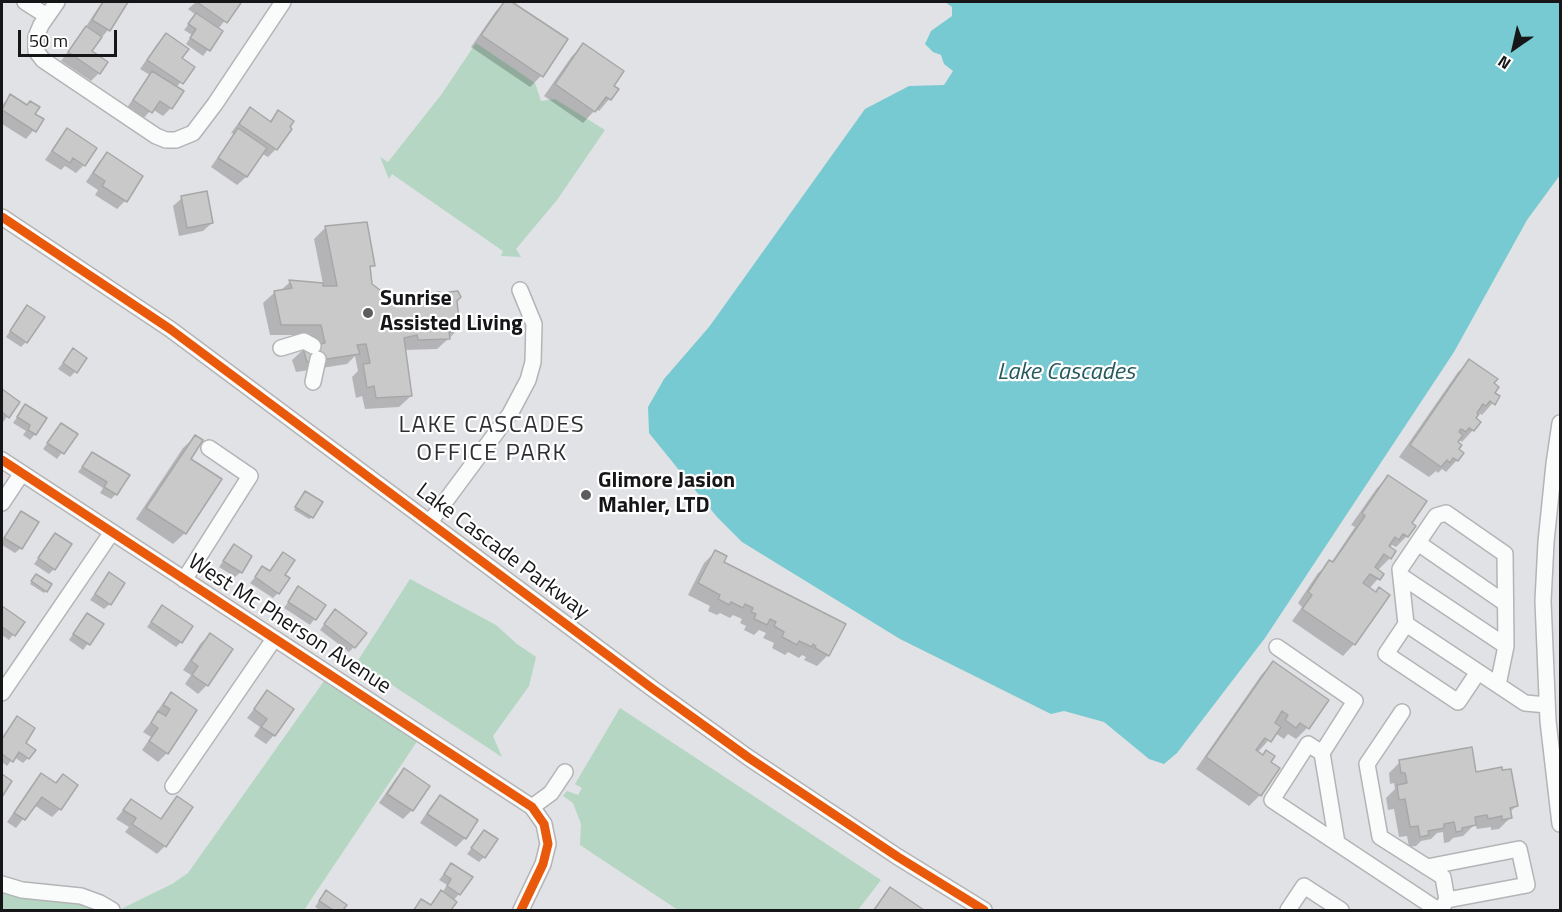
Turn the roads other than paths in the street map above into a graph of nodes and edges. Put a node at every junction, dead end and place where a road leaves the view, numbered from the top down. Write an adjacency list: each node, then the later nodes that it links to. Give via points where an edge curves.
1 (25, 2): 4 (street)
2 (57, 2): 4 (street)
3 (283, 2): 4 (street, via 193,133 176,140 156,136 43,60 35,43)
4 (47, 16)
5 (2, 217): 14 (street, Lake Cascade Parkway, via 170,329)
6 (520, 290): 14 (street, via 534,324 528,380 504,423)
7 (281, 348): 8 (street, via 304,341 316,352)
8 (313, 382)
9 (1560, 423): 27 (street, via 1546,542)
10 (209, 448): 18 (street, via 250,476)
11 (2, 460): 12 (street, West Mc Pherson Avenue)
12 (22, 473): 13 (street); 15 (street, West Mc Pherson Avenue)
13 (2, 503)
14 (430, 522): 40 (street, Lake Cascade Parkway, via 749,758)
15 (112, 532): 18 (street, West Mc Pherson Avenue); 26 (street)
16 (1418, 543): 17 (street, via 1400,568); 19 (street); 19 (street, via 1436,516 1446,513 1505,554)
17 (1401, 576): 20 (street); 22 (street)
18 (184, 580): 21 (street, West Mc Pherson Avenue)
19 (1505, 603): 22 (street)
20 (1406, 624): 24 (street); 24 (street, via 1386,654 1458,702)
21 (274, 639): 31 (street); 32 (street, West Mc Pherson Avenue)
22 (1506, 646): 25 (street)
23 (1277, 647): 29 (street, via 1355,701)
24 (1478, 672): 25 (street)
25 (1498, 685): 27 (street, via 1525,703)
26 (2, 693)
27 (1547, 705): 33 (street)
28 (1402, 712): 35 (street, via 1367,764 1380,837)
29 (1322, 753): 34 (street); 34 (street, via 1308,744 1272,800)
30 (565, 772): 32 (street, via 551,793)
31 (173, 786)
32 (532, 807): 39 (street, West Mc Pherson Avenue, via 539,814 548,844)
33 (1560, 824)
34 (1337, 843): 37 (street)
35 (1427, 867): 37 (street, via 1443,877); 37 (street, via 1519,849 1527,885)
36 (2, 884): 38 (street, via 81,896)
37 (1442, 907)
38 (112, 910)
39 (521, 910)
40 (984, 910)
41 (1288, 910): 42 (street, via 1304,886)
42 (1339, 910)

